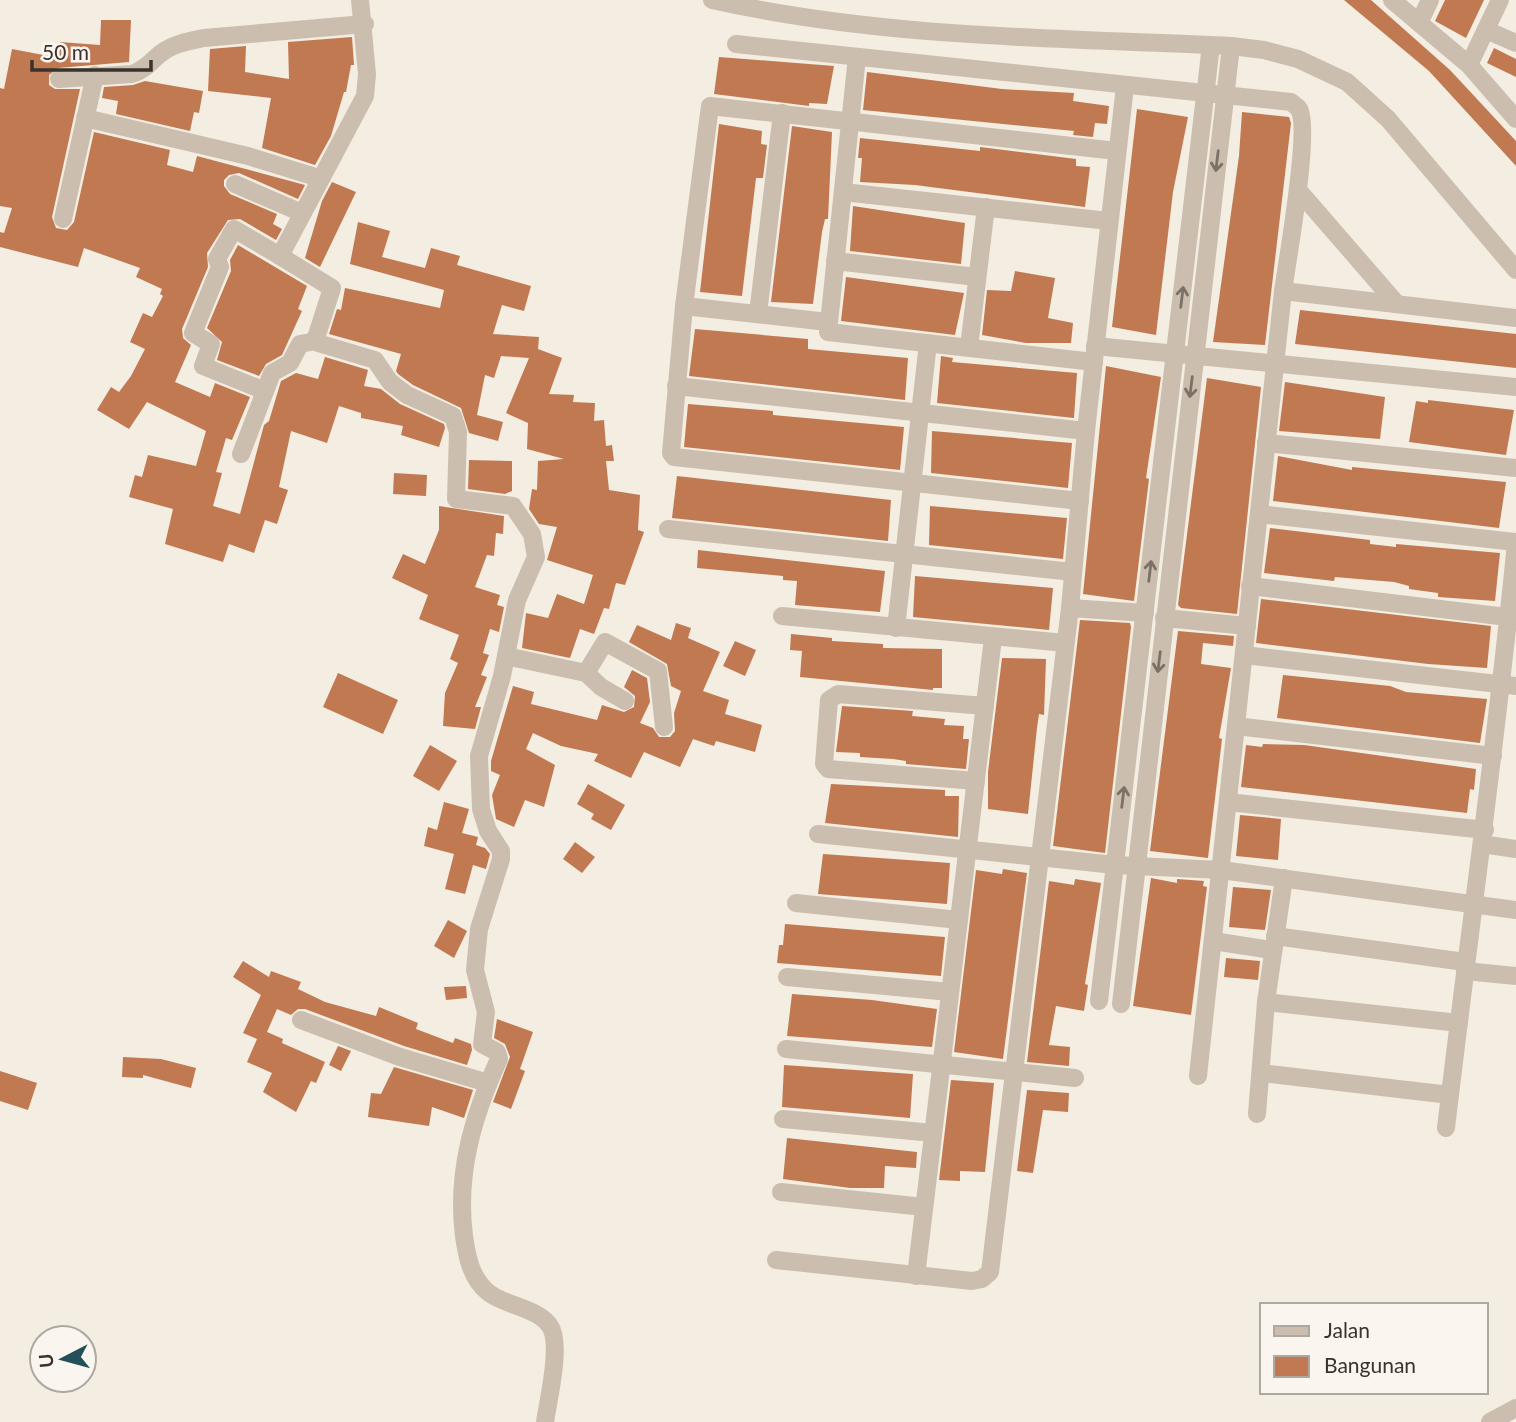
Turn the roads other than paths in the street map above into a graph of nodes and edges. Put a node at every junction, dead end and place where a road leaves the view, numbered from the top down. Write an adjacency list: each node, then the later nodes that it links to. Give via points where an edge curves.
1 (360, 0): 7 (street)
2 (712, 0): 11 (street, via 768,13 1013,37)
3 (1392, 0): 6 (street)
4 (1430, 0): 6 (street)
5 (1500, 0): 8 (street)
6 (1419, 23): 14 (street)
7 (365, 24): 15 (street, via 204,38 162,52 143,71); 25 (street, via 365,96)
8 (1486, 30): 9 (street); 14 (street)
9 (1516, 43)
10 (736, 44): 13 (street)
11 (1211, 45): 12 (street); 19 (street)
12 (1231, 46): 18 (street); 35 (street, via 1298,59 1348,82 1388,119)
13 (857, 57): 17 (street); 23 (street)
14 (1469, 65): 20 (street)
15 (96, 75): 16 (street); 22 (street)
16 (59, 79)
17 (1125, 86): 19 (street); 24 (street)
18 (1225, 93): 19 (street); 27 (street, via 1291,102 1299,109); 48 (street, one-way to 48)
19 (1206, 94): 47 (street, one-way to 19)
20 (1512, 112)
21 (782, 113): 23 (street); 39 (street, via 710,106); 40 (street)
22 (85, 118): 25 (street, via 248,156); 31 (street)
23 (851, 121): 24 (street); 28 (street)
24 (1117, 150): 32 (street)
25 (319, 178): 30 (street)
26 (235, 184): 30 (street)
27 (1298, 190): 37 (street); 38 (street)
28 (843, 192): 29 (street); 34 (street)
29 (986, 207): 32 (street); 36 (street)
30 (302, 213): 33 (street)
31 (64, 219)
32 (1109, 221): 46 (street)
33 (280, 256): 43 (street, via 332,288); 52 (street, via 234,229 217,261 220,267 193,333 211,344 203,366)
34 (835, 261): 36 (street); 42 (street)
35 (1516, 270)
36 (977, 277): 45 (street)
37 (1283, 290): 38 (street); 49 (street)
38 (1396, 303): 41 (street)
39 (684, 306): 40 (street); 50 (street)
40 (758, 314): 42 (street)
41 (1516, 317)
42 (828, 321): 44 (street, via 828,332 834,335)
43 (316, 341): 52 (street, via 297,346 290,363 272,373); 76 (street, via 375,360 390,382 407,395 453,415 458,432 456,499 513,506 523,517 536,557 517,600)
44 (928, 342): 45 (street); 53 (street)
45 (969, 347): 46 (street)
46 (1094, 354): 47 (street); 54 (street)
47 (1175, 354): 48 (street); 67 (street, one-way to 47)
48 (1195, 356): 49 (street); 69 (street, one-way to 69)
49 (1275, 363): 51 (street); 55 (street)
50 (676, 386): 53 (street); 58 (street, via 674,457)
51 (1516, 387)
52 (265, 391): 56 (street)
53 (920, 413): 54 (street); 58 (street)
54 (1086, 431): 59 (street)
55 (1266, 443): 57 (street); 60 (street)
56 (241, 454)
57 (1516, 468)
58 (912, 484): 59 (street); 63 (street)
59 (1080, 501): 64 (street)
60 (1259, 514): 62 (street); 65 (street)
61 (668, 529): 63 (street)
62 (1516, 542): 70 (street)
63 (904, 555): 64 (street); 72 (street)
64 (1073, 572): 66 (street)
65 (1250, 586): 70 (street); 71 (street)
66 (1070, 608): 67 (street); 74 (street)
67 (1145, 613): 91 (street, one-way to 67)
68 (782, 615): 72 (street)
69 (1164, 618): 71 (street); 92 (street, one-way to 92)
70 (1512, 618): 78 (street)
71 (1247, 626): 75 (street)
72 (896, 628): 73 (street)
73 (993, 638): 74 (street); 80 (street)
74 (1065, 643): 90 (street)
75 (1244, 655): 78 (street); 81 (street)
76 (506, 656): 77 (street); 116 (street, via 479,756 481,809 501,851 479,929 475,970 486,1012 482,1044 497,1052 499,1059)
77 (586, 673): 79 (street); 82 (street, via 605,642 656,669 661,678)
78 (1508, 685): 83 (street)
79 (625, 701)
80 (985, 706): 84 (street); 84 (street, via 838,694 829,700 824,764 828,769)
81 (1236, 726): 83 (street); 85 (street)
82 (664, 727)
83 (1493, 756): 87 (street)
84 (976, 781): 89 (street)
85 (1228, 802): 87 (street); 93 (street)
86 (818, 834): 89 (street)
87 (1483, 837): 88 (street); 95 (street)
88 (1516, 849)
89 (969, 851): 90 (street); 98 (street)
90 (1039, 858): 91 (street); 112 (street)
91 (1115, 865): 92 (street); 105 (street)
92 (1135, 867): 93 (street); 107 (street)
93 (1221, 870): 94 (street); 99 (street)
94 (1284, 878): 95 (street); 100 (street)
95 (1472, 903): 97 (street); 101 (street)
96 (796, 904): 98 (street)
97 (1516, 909)
98 (959, 920): 104 (street)
99 (1213, 941): 100 (street); 114 (street)
100 (1273, 943): 101 (street); 106 (street)
101 (1465, 967): 103 (street); 109 (street)
102 (787, 976): 104 (street)
103 (1516, 976)
104 (950, 992): 111 (street)
105 (1099, 1001)
106 (1266, 1002): 109 (street); 113 (street)
107 (1121, 1004)
108 (301, 1020): 116 (street)
109 (1459, 1023): 117 (street)
110 (786, 1049): 111 (street)
111 (942, 1065): 112 (street); 121 (street)
112 (1015, 1072): 115 (street); 125 (street, via 990,1272 977,1281)
113 (1261, 1073): 117 (street); 118 (street)
114 (1198, 1076)
115 (1074, 1078)
116 (488, 1083): 127 (street, via 462,1172 466,1253 470,1270 489,1293 551,1327 553,1372)
117 (1450, 1095): 120 (street)
118 (1257, 1114)
119 (783, 1119): 121 (street)
120 (1446, 1129)
121 (933, 1133): 123 (street)
122 (781, 1192): 123 (street)
123 (924, 1207): 125 (street)
124 (776, 1260): 125 (street)
125 (916, 1276)
126 (1516, 1408): 128 (street)
127 (545, 1422)
128 (1490, 1422)

